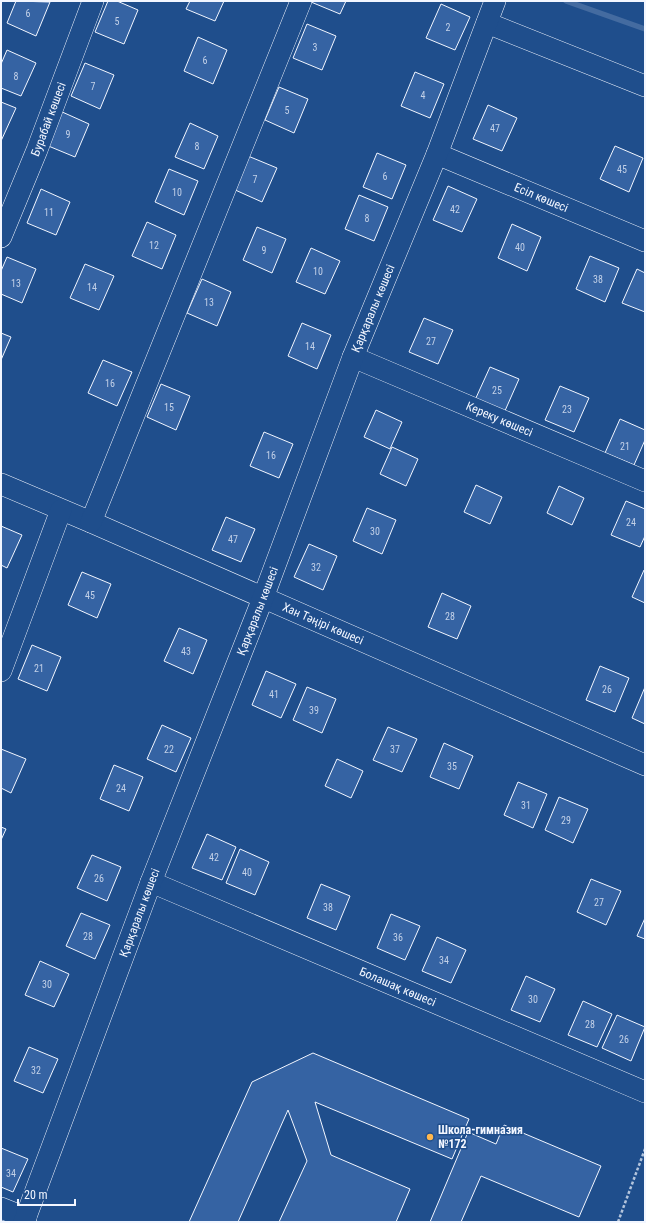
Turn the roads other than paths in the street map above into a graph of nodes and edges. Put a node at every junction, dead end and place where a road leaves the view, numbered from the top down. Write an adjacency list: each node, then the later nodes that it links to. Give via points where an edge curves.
1 (93, 1): 7 (street, Бурабай көшесі)
2 (301, 1): 13 (street)
3 (495, 1): 4 (street, Қарқаралы көшесі)
4 (487, 23): 5 (street); 6 (street, Қарқаралы көшесі)
5 (645, 86)
6 (437, 154): 8 (street, Есіл көшесі); 9 (street, Қарқаралы көшесі)
7 (1, 237)
8 (645, 241)
9 (352, 357): 10 (street, Кереку көшесі); 14 (street, Қарқаралы көшесі)
10 (645, 481)
11 (1, 484): 12 (street, Хан Тәңірі көшесі)
12 (61, 510): 13 (street, Хан Тәңірі көшесі); 15 (street)
13 (91, 522): 14 (street, Хан Тәңірі көшесі)
14 (263, 598): 16 (street, Хан Тәңірі көшесі); 17 (street, Қарқаралы көшесі)
15 (1, 671)
16 (645, 765)
17 (151, 882): 18 (street, Болашақ көшесі); 20 (street, Қарқаралы көшесі)
18 (645, 1092)
19 (1, 1208): 20 (street)
20 (25, 1220)

